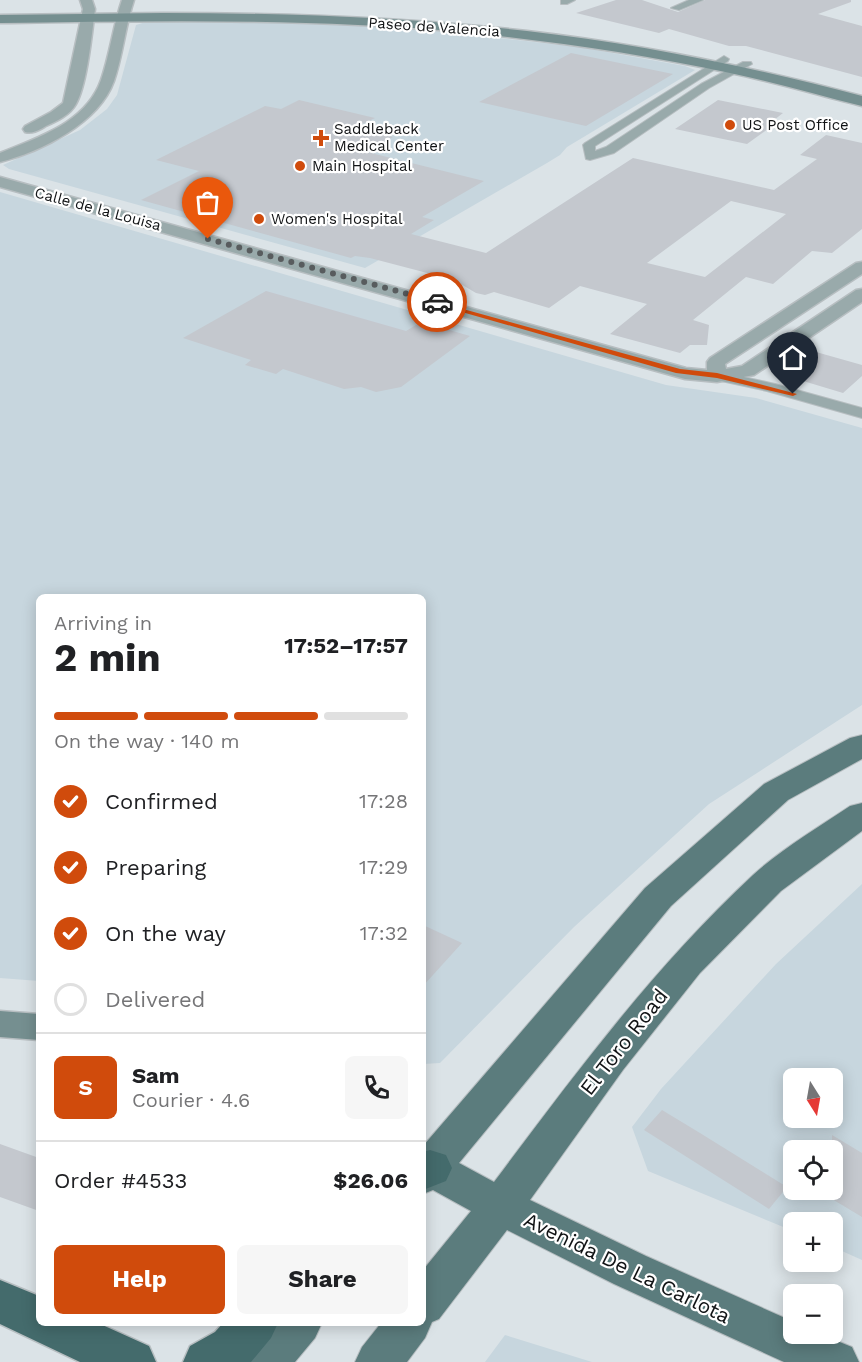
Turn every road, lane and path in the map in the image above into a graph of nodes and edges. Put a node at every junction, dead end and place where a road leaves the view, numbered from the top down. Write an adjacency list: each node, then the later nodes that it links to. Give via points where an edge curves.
1 (698, 0): 2 (street)
2 (676, 8)
3 (88, 9): 4 (main road, Paseo de Valencia); 5 (main road, Paseo de Valencia); 6 (main road, Paseo de Valencia); 11 (street, via 75,93 69,104)
4 (125, 9): 7 (main road, Paseo de Valencia, via 504,32); 12 (street, via 107,80 93,108 48,137)
5 (0, 10)
6 (0, 19)
7 (720, 62): 8 (main road, Paseo de Valencia); 8 (street, via 590,145 590,156 610,150 705,86)
8 (742, 67): 9 (main road, Paseo de Valencia, via 817,78); 10 (main road, Paseo de Valencia)
9 (862, 92)
10 (862, 101)
11 (16, 136)
12 (0, 158)
13 (0, 182): 16 (street, Calle de la Louisa, via 679,371)
14 (862, 267): 16 (street, via 716,362)
15 (862, 294): 16 (street, Calle de la Louisa, via 747,371)
16 (717, 376): 17 (street)
17 (862, 413)
18 (862, 745): 22 (main road, via 776,792 658,897)
19 (862, 814): 24 (main road, El Toro Road, via 768,882 687,963 609,1059)
20 (0, 1024): 21 (main road)
21 (36, 1027)
22 (426, 1169)
23 (426, 1170): 24 (main road, Avenida De La Carlota)
24 (500, 1207): 26 (main road, El Toro Road); 36 (main road, Avenida De La Carlota, via 689,1300)
25 (0, 1300): 27 (highway)
26 (426, 1301)
27 (36, 1318)
28 (54, 1326): 32 (highway)
29 (251, 1326): 33 (highway, via 232,1347)
30 (296, 1326): 34 (main road)
31 (407, 1326): 35 (main road)
32 (131, 1362)
33 (208, 1362)
34 (266, 1362)
35 (379, 1362)
36 (836, 1362)

